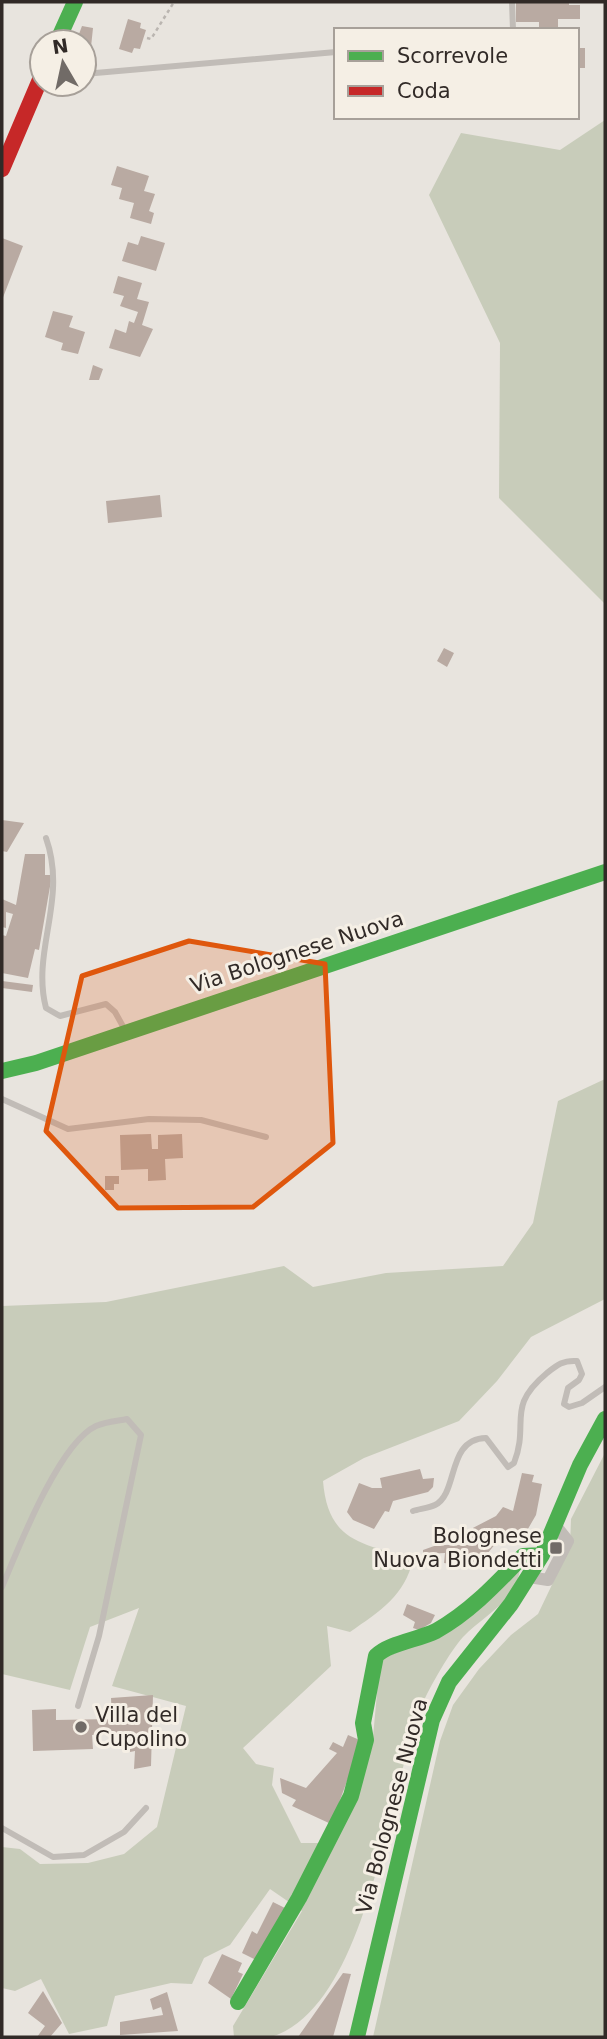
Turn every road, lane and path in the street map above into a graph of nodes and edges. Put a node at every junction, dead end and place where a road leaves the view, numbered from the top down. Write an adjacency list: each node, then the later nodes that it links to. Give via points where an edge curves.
1 (75, 2): 4 (main road)
2 (174, 2): 6 (path, via 151,39)
3 (513, 2): 5 (lane)
4 (63, 28)
5 (513, 28)
6 (147, 38)
7 (334, 52): 8 (lane)
8 (98, 73)
9 (32, 98): 10 (main road)
10 (2, 169)
11 (46, 838): 13 (lane, via 55,877 42,970 46,1008 60,1016 106,1004)
12 (605, 872): 13 (main road, Via Bolognese Nuova)
13 (126, 1031): 14 (main road, Via Bolognese Nuova)
14 (2, 1071)
15 (2, 1099): 16 (lane, via 68,1129 149,1119 201,1120)
16 (266, 1138)
17 (605, 1388): 19 (lane, via 569,1407 564,1404 568,1388 582,1374 577,1361 561,1362 530,1387 523,1401 514,1463 508,1467 486,1438 480,1438 458,1453 443,1498 436,1505)
18 (605, 1419): 20 (main road, Via Bolognese Nuova)
19 (413, 1511)
20 (556, 1525): 21 (main road, Via Bolognese Nuova); 22 (street, via 568,1541 548,1580)
21 (542, 1555): 22 (main road, Via Bolognese Nuova); 27 (main road, via 523,1556 480,1601 439,1629 416,1641 383,1649 376,1656 363,1723 366,1740 351,1797)
22 (529, 1577): 28 (main road, Via Bolognese Nuova, via 449,1682 432,1720)
23 (2, 1587): 24 (lane, via 63,1459 94,1426 127,1419 141,1435 99,1636)
24 (78, 1706)
25 (146, 1808): 26 (lane, via 124,1832 84,1855 53,1857)
26 (2, 1828)
27 (238, 2002)
28 (357, 2037)

